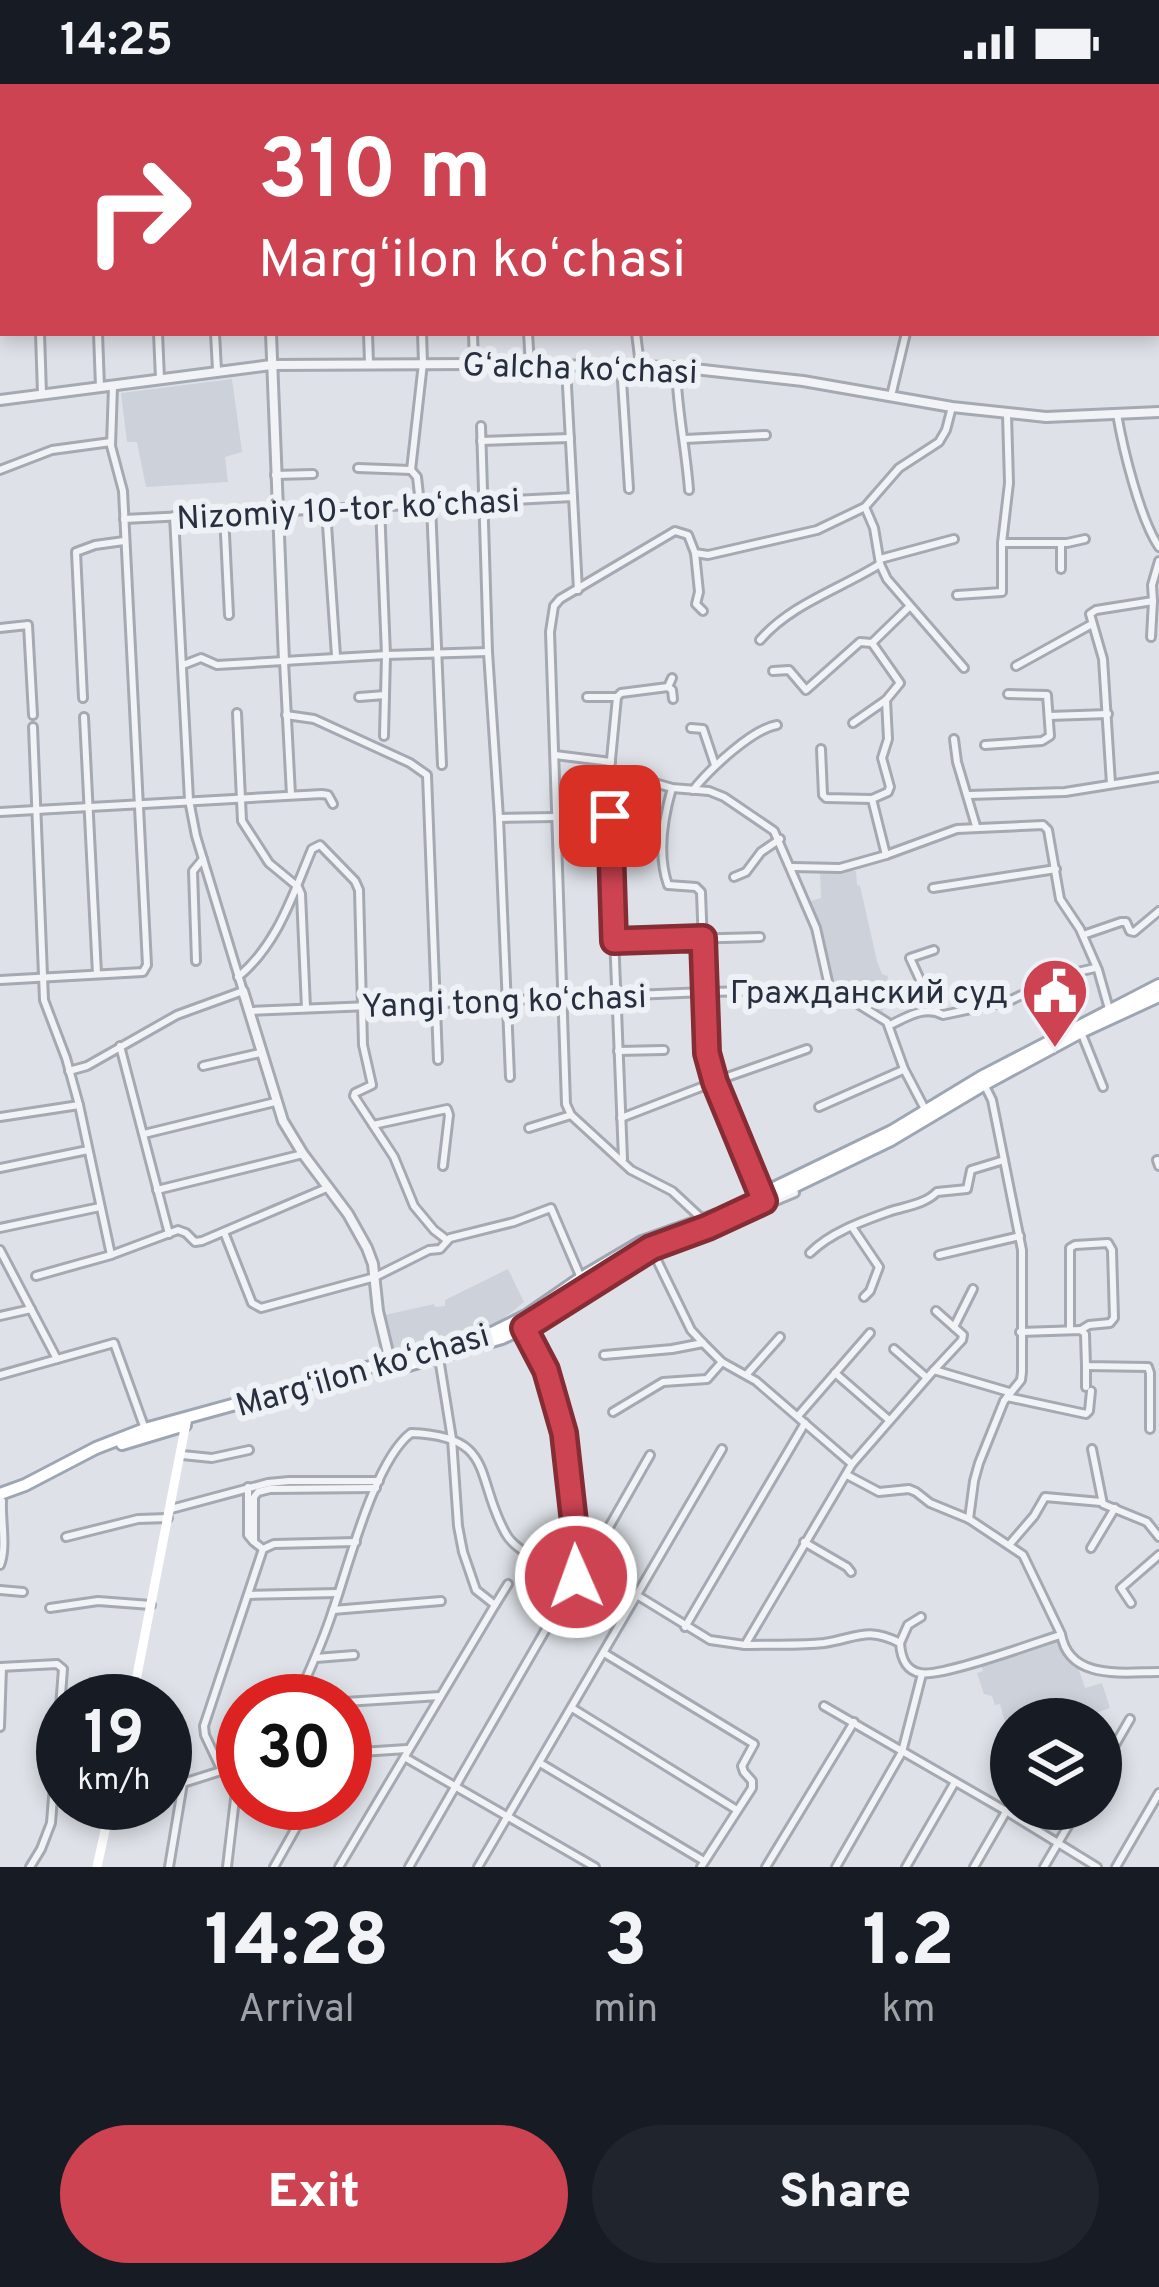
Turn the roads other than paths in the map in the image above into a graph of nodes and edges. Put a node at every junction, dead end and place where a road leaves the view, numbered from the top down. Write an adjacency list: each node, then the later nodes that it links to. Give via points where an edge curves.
1 (40, 336): 25 (street)
2 (98, 336): 24 (street)
3 (158, 336): 22 (street)
4 (214, 336): 21 (street)
5 (272, 336): 15 (street)
6 (368, 336): 12 (street)
7 (422, 336): 13 (street)
8 (473, 336): 14 (street)
9 (528, 336): 16 (street)
10 (637, 336): 18 (street)
11 (906, 336): 26 (street)
12 (369, 363): 13 (street, Gʻalcha koʻchasi); 15 (street, Gʻalcha koʻchasi)
13 (423, 363): 14 (street, Gʻalcha koʻchasi); 40 (street)
14 (474, 364): 16 (street, Gʻalcha koʻchasi)
15 (271, 365): 21 (street, Gʻalcha koʻchasi); 42 (street)
16 (530, 365): 19 (street, Gʻalcha koʻchasi)
17 (621, 365): 18 (street, Gʻalcha koʻchasi); 19 (street, Gʻalcha koʻchasi); 43 (street)
18 (640, 366): 20 (street, Gʻalcha koʻchasi)
19 (566, 367): 34 (street)
20 (676, 367): 26 (street, Gʻalcha koʻchasi); 35 (street)
21 (217, 370): 22 (street, Gʻalcha koʻchasi)
22 (160, 380): 23 (street, Gʻalcha koʻchasi)
23 (113, 386): 24 (street, Gʻalcha koʻchasi); 37 (street)
24 (100, 387): 25 (street, Gʻalcha koʻchasi)
25 (42, 394): 27 (street, Gʻalcha koʻchasi)
26 (891, 396): 28 (street, Gʻalcha koʻchasi)
27 (0, 400)
28 (952, 407): 30 (street, Gʻalcha koʻchasi); 50 (street, via 939,442 899,468)
29 (1159, 412): 31 (street, Gʻalcha koʻchasi)
30 (1007, 414): 31 (street, Gʻalcha koʻchasi); 59 (street)
31 (1117, 414): 61 (street)
32 (481, 426): 36 (street)
33 (766, 435): 35 (street)
34 (570, 438): 36 (street); 45 (street)
35 (685, 439): 44 (street)
36 (481, 441): 46 (street)
37 (111, 442): 39 (street, via 52,450); 55 (street)
38 (358, 468): 40 (street)
39 (0, 470)
40 (411, 470): 48 (street)
41 (313, 474): 42 (street)
42 (275, 475): 52 (street)
43 (629, 489)
44 (689, 490)
45 (573, 497): 46 (street, Nizomiy 10-tor koʻchasi); 66 (street)
46 (482, 501): 47 (street, Nizomiy 10-tor koʻchasi); 77 (street)
47 (431, 503): 48 (street, Nizomiy 10-tor koʻchasi); 78 (street)
48 (420, 504): 49 (street, Nizomiy 10-tor koʻchasi)
49 (380, 506): 51 (street, Nizomiy 10-tor koʻchasi); 79 (street)
50 (865, 507): 62 (street, via 817,530); 64 (street)
51 (326, 510): 52 (street, Nizomiy 10-tor koʻchasi); 80 (street)
52 (277, 511): 53 (street, Nizomiy 10-tor koʻchasi); 81 (street)
53 (224, 514): 54 (street, Nizomiy 10-tor koʻchasi); 71 (street)
54 (174, 516): 55 (street, Nizomiy 10-tor koʻchasi); 82 (street)
55 (124, 519): 58 (street)
56 (954, 539): 64 (street)
57 (1085, 539): 60 (street)
58 (124, 541): 93 (street, via 76,552); 123 (street)
59 (1001, 543): 60 (street); 67 (street, via 1001,593)
60 (1061, 544): 65 (street)
61 (1159, 547)
62 (695, 553): 66 (street, via 686,532 672,532); 70 (street, via 696,604)
63 (1159, 561): 68 (street)
64 (880, 562): 69 (street); 75 (street, via 793,611)
65 (1061, 569)
66 (578, 590): 110 (street, via 554,606 550,632)
67 (957, 596)
68 (1153, 602): 72 (street, via 1093,610); 74 (street)
69 (909, 607): 76 (street); 84 (street)
70 (703, 610)
71 (229, 615)
72 (1092, 624): 83 (street); 97 (street)
73 (0, 628): 98 (street, via 28,625)
74 (1151, 637)
75 (760, 640)
76 (872, 643): 85 (street, via 860,642 806,690 789,670); 95 (street, via 900,683)
77 (488, 652): 78 (street); 129 (street)
78 (437, 653): 79 (street); 111 (street)
79 (386, 655): 80 (street); 89 (street)
80 (336, 657): 81 (street)
81 (284, 661): 82 (street, via 217,665 201,658); 99 (street)
82 (182, 665): 122 (street)
83 (1016, 666)
84 (964, 668)
85 (773, 671)
86 (672, 678): 87 (street)
87 (668, 687): 92 (street); 94 (street)
88 (1009, 694): 100 (street, via 1047,695)
89 (385, 695): 90 (street); 106 (street)
90 (359, 697)
91 (587, 697): 92 (street)
92 (616, 697): 112 (street)
93 (83, 698)
94 (673, 699)
95 (886, 700): 102 (street); 121 (street, via 882,758 890,787)
96 (237, 713): 120 (street)
97 (1108, 714): 100 (street); 115 (street)
98 (32, 715)
99 (286, 715): 118 (street); 159 (street, via 314,719 427,775)
100 (1049, 716): 108 (street, via 1046,739)
101 (84, 717): 125 (street)
102 (853, 723)
103 (777, 725): 113 (street)
104 (33, 727): 126 (street)
105 (691, 728): 113 (street, via 703,729)
106 (384, 736)
107 (954, 739): 119 (street)
108 (986, 745)
109 (821, 749): 121 (street, via 826,798)
110 (554, 754): 112 (street); 128 (street)
111 (442, 765)
112 (610, 766): 116 (street); 143 (street)
113 (716, 766): 117 (street)
114 (1158, 774): 115 (street)
115 (1111, 784): 119 (street)
116 (672, 788): 117 (street); 142 (street, via 662,828 665,882 699,890)
117 (693, 790): 131 (street, via 724,796)
118 (291, 795): 120 (street); 124 (street, via 325,794)
119 (969, 795): 130 (street)
120 (242, 798): 122 (street); 137 (street, via 254,842)
121 (872, 799): 132 (street)
122 (189, 800): 123 (street); 133 (street)
123 (140, 803): 125 (street); 147 (street, via 146,965 143,972)
124 (333, 803)
125 (88, 806): 126 (street); 147 (street)
126 (37, 809): 127 (street); 149 (street)
127 (0, 812)
128 (557, 817): 129 (street); 157 (street)
129 (499, 818): 158 (street)
130 (976, 826): 132 (street); 135 (street, via 1042,825)
131 (780, 838): 134 (street); 136 (street)
132 (886, 855): 134 (street, via 840,868)
133 (203, 860): 145 (street, via 193,871); 148 (street)
134 (792, 867): 152 (street)
135 (1056, 869): 138 (street); 140 (street, via 1060,899)
136 (734, 877)
137 (298, 887): 148 (street, via 279,927); 160 (street, via 317,845 358,886); 161 (street)
138 (932, 888)
139 (1159, 911): 140 (street, via 1134,932 1120,922)
140 (1083, 935): 146 (street)
141 (760, 937): 142 (street)
142 (703, 938): 143 (street); 154 (street)
143 (614, 941): 155 (street)
144 (934, 950): 163 (street, via 910,958 922,984 933,988)
145 (196, 961)
146 (1095, 968): 162 (street); 163 (street, via 1010,1001)
147 (97, 974): 149 (street)
148 (238, 976): 153 (street)
149 (44, 978): 150 (street); 175 (street)
150 (0, 980)
151 (1159, 985): 162 (main road, Margʻilon koʻchasi)
152 (829, 986): 154 (street, Yangi tong koʻchasi, via 804,995); 165 (street)
153 (243, 991): 164 (street); 167 (street)
154 (705, 992): 155 (street, Yangi tong koʻchasi); 178 (street)
155 (616, 995): 157 (street, Yangi tong koʻchasi); 170 (street)
156 (1159, 995): 166 (main road, Margʻilon koʻchasi)
157 (563, 996): 158 (street, Yangi tong koʻchasi); 184 (street)
158 (506, 999): 159 (street, Yangi tong koʻchasi); 176 (street)
159 (434, 1003): 160 (street, Yangi tong koʻchasi); 172 (street)
160 (362, 1006): 161 (street, Yangi tong koʻchasi); 187 (street, via 373,1084 354,1096)
161 (306, 1008): 164 (street, Yangi tong koʻchasi)
162 (1109, 1009): 177 (main road, Margʻilon koʻchasi)
163 (937, 1011): 165 (street)
164 (250, 1012): 171 (street)
165 (888, 1026): 174 (street)
166 (1081, 1032): 177 (main road, Margʻilon koʻchasi); 179 (street)
167 (119, 1045): 175 (street); 189 (street)
168 (807, 1049): 178 (street)
169 (664, 1050): 170 (street)
170 (618, 1051): 186 (street)
171 (260, 1053): 173 (street); 180 (street)
172 (438, 1060)
173 (203, 1066)
174 (904, 1069): 182 (street); 183 (street)
175 (69, 1071): 181 (street)
176 (510, 1077)
177 (983, 1081): 183 (main road, Margʻilon koʻchasi); 192 (street); 198 (main road, Margʻilon koʻchasi, via 911,1130)
178 (715, 1082): 186 (street); 198 (street)
179 (1103, 1087)
180 (275, 1102): 189 (street); 191 (street)
181 (79, 1105): 185 (street); 190 (street)
182 (819, 1107)
183 (926, 1112): 198 (main road, Margʻilon koʻchasi)
184 (571, 1115): 188 (street); 193 (street)
185 (0, 1117)
186 (621, 1118): 193 (street)
187 (373, 1125): 194 (street, via 447,1109); 206 (street, via 414,1206)
188 (529, 1128)
189 (144, 1135): 197 (street)
190 (88, 1150): 195 (street); 199 (street)
191 (303, 1154): 196 (street); 197 (street)
192 (1004, 1160): 201 (street, via 971,1170 967,1189 937,1192); 205 (street)
193 (623, 1162): 200 (street)
194 (443, 1166)
195 (0, 1168)
196 (328, 1187): 203 (street); 213 (street, via 367,1248)
197 (157, 1190): 204 (street)
198 (762, 1197): 200 (main road, Margʻilon koʻchasi); 207 (main road, Margʻilon koʻchasi)
199 (100, 1207): 202 (street); 210 (street)
200 (703, 1221): 214 (main road, Margʻilon koʻchasi, via 655,1236)
201 (851, 1227): 209 (street); 216 (street, via 879,1267)
202 (0, 1228)
203 (224, 1232): 204 (street, via 195,1242 182,1230); 213 (street, via 258,1308)
204 (169, 1234): 210 (street)
205 (1020, 1236): 211 (street); 224 (street)
206 (447, 1240): 213 (street); 214 (street, via 551,1208)
207 (651, 1248): 221 (main road, Margʻilon koʻchasi); 227 (street)
208 (0, 1250): 217 (street)
209 (810, 1253)
210 (111, 1255): 212 (street)
211 (939, 1255)
212 (36, 1276)
213 (375, 1276): 233 (street)
214 (581, 1278): 233 (main road, Margʻilon koʻchasi, via 490,1334)
215 (974, 1289): 220 (street)
216 (864, 1297)
217 (31, 1309): 219 (street); 230 (street)
218 (936, 1311): 220 (street)
219 (0, 1316)
220 (954, 1327): 235 (street, via 962,1340)
221 (524, 1328): 231 (main road, Margʻilon koʻchasi); 272 (street, via 564,1433)
222 (1070, 1330): 223 (street); 223 (street, via 1070,1248 1108,1243 1114,1318); 224 (street)
223 (1082, 1330): 234 (street)
224 (1020, 1332): 240 (street, via 1021,1380)
225 (870, 1333): 236 (street)
226 (780, 1337): 237 (street)
227 (703, 1343): 229 (street); 232 (street)
228 (894, 1349): 239 (street)
229 (604, 1354)
230 (58, 1358): 238 (street); 246 (street, via 114,1343)
231 (439, 1358): 244 (main road, Margʻilon koʻchasi); 248 (street)
232 (722, 1362): 237 (street); 241 (street, via 703,1380 664,1382)
233 (390, 1363): 244 (main road, Margʻilon koʻchasi)
234 (1086, 1366): 240 (street, via 1086,1414); 247 (street, via 1148,1367)
235 (934, 1370): 239 (street); 240 (street)
236 (835, 1373): 242 (street); 243 (street)
237 (746, 1375): 242 (street)
238 (0, 1376)
239 (926, 1377): 243 (street)
240 (1008, 1394): 262 (street, via 979,1463)
241 (613, 1412)
242 (797, 1416): 245 (street)
243 (889, 1420): 254 (street)
244 (188, 1421): 246 (main road, Margʻilon koʻchasi); 252 (main road); 258 (main road, Margʻilon koʻchasi)
245 (805, 1423): 254 (street); 289 (street)
246 (145, 1429): 258 (main road, Margʻilon koʻchasi)
247 (1150, 1430)
248 (452, 1439): 256 (street, via 411,1433); 272 (street, via 475,1455 511,1541 547,1566); 285 (street, via 463,1552 476,1589)
249 (722, 1449): 280 (street)
250 (1092, 1449): 259 (street)
251 (249, 1450): 252 (street)
252 (182, 1455): 261 (main road)
253 (650, 1455): 273 (street)
254 (852, 1464): 255 (street)
255 (845, 1474): 262 (street, via 874,1491 909,1489); 267 (street)
256 (378, 1484): 257 (street, via 290,1480); 265 (street, via 262,1490 254,1497); 266 (street)
257 (248, 1487): 261 (street); 265 (street)
258 (1, 1499): 274 (street)
259 (1102, 1502): 260 (street); 268 (street, via 1045,1497)
260 (1115, 1508): 264 (street, via 1147,1522); 269 (street)
261 (170, 1513): 263 (street); 284 (main road)
262 (969, 1519): 268 (street)
263 (66, 1538)
264 (1159, 1538)
265 (254, 1541): 270 (street)
266 (356, 1542): 270 (street); 279 (street)
267 (804, 1542): 275 (street); 292 (street)
268 (1010, 1545): 290 (street)
269 (1091, 1548)
270 (263, 1549): 281 (street)
271 (1159, 1555): 283 (street, via 1120,1588)
272 (578, 1559): 273 (street); 318 (street, via 571,1590)
273 (588, 1564): 280 (street)
274 (0, 1565)
275 (850, 1572)
276 (508, 1584): 285 (street)
277 (0, 1590): 278 (street)
278 (23, 1592)
279 (338, 1593): 281 (street); 287 (street)
280 (636, 1593): 289 (street); 293 (street)
281 (248, 1595): 300 (street)
282 (441, 1601): 287 (street)
283 (1131, 1603)
284 (151, 1605): 286 (street); 299 (main road)
285 (494, 1605): 304 (street)
286 (50, 1608)
287 (333, 1610): 295 (street)
288 (922, 1617): 291 (street)
289 (686, 1627): 292 (street)
290 (1061, 1634): 297 (street, via 1071,1655 1093,1671); 302 (street)
291 (901, 1643): 292 (street, via 874,1633); 302 (street, via 907,1665)
292 (745, 1645)
293 (604, 1653): 307 (street); 321 (street, via 752,1742 742,1766 752,1787)
294 (354, 1655): 295 (street)
295 (316, 1658): 301 (street)
296 (1, 1666): 298 (street, via 57,1664); 310 (street)
297 (1159, 1672)
298 (63, 1674)
299 (137, 1674)
300 (221, 1674)
301 (309, 1674)
302 (922, 1674): 312 (street)
303 (216, 1690): 315 (street, via 204,1726)
304 (440, 1696): 305 (street); 314 (street)
305 (372, 1700)
306 (824, 1706): 309 (street)
307 (572, 1708): 316 (street); 321 (street)
308 (1130, 1719): 311 (street)
309 (854, 1722): 312 (street); 342 (street)
310 (0, 1727)
311 (1122, 1733)
312 (902, 1752): 317 (street); 343 (street)
313 (372, 1753): 314 (street)
314 (407, 1753): 318 (street); 338 (street)
315 (216, 1757)
316 (540, 1763): 322 (street); 332 (street)
317 (956, 1782): 320 (street); 344 (street)
318 (456, 1787): 322 (street); 339 (street)
319 (1159, 1793): 348 (street)
320 (990, 1798)
321 (737, 1810): 332 (street)
322 (507, 1816): 340 (street); 341 (street)
323 (49, 1830): 333 (street)
324 (105, 1830): 334 (main road)
325 (176, 1830): 335 (street)
326 (232, 1830): 336 (street)
327 (295, 1830): 337 (street)
328 (996, 1830): 345 (street)
329 (1039, 1830): 331 (street)
330 (1065, 1830): 331 (street)
331 (1057, 1844): 346 (street); 347 (street)
332 (702, 1864)
333 (30, 1867)
334 (97, 1867)
335 (170, 1867)
336 (227, 1867)
337 (274, 1867)
338 (339, 1867)
339 (410, 1867)
340 (478, 1867)
341 (595, 1867)
342 (766, 1867)
343 (836, 1867)
344 (906, 1867)
345 (974, 1867)
346 (1044, 1867)
347 (1097, 1867)
348 (1116, 1867)

